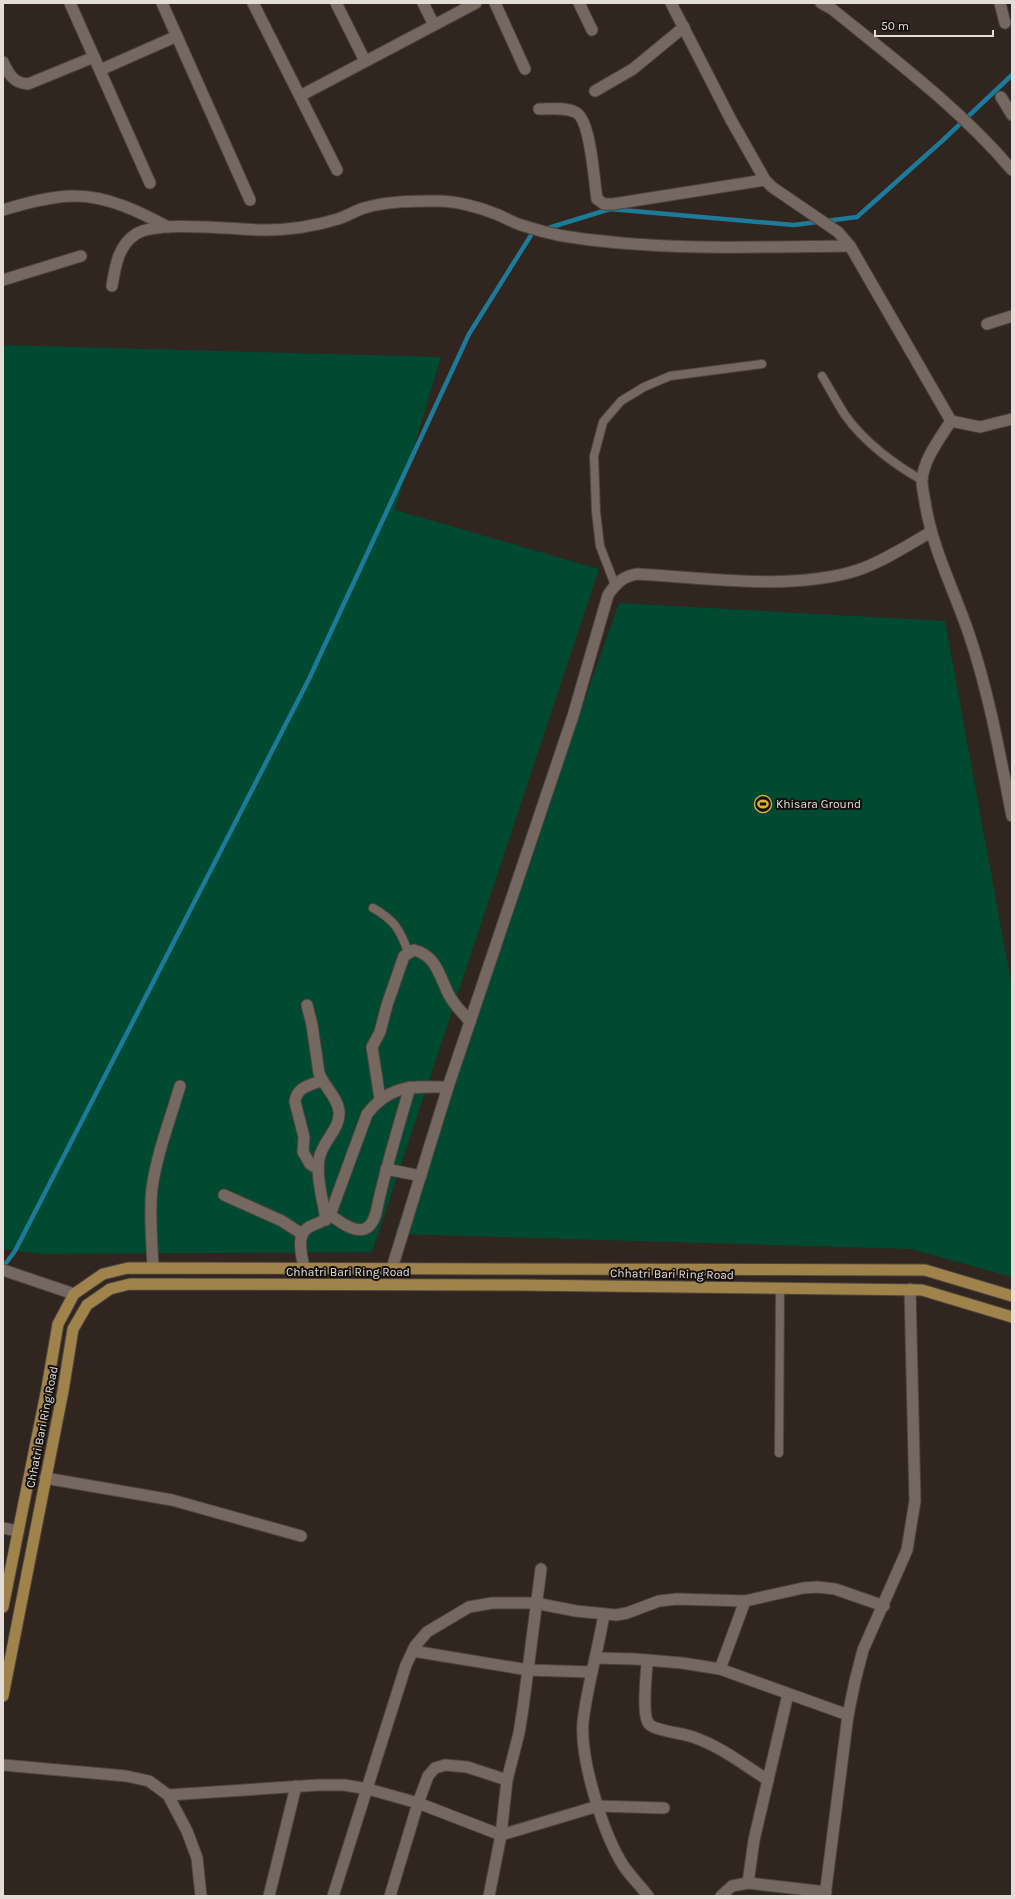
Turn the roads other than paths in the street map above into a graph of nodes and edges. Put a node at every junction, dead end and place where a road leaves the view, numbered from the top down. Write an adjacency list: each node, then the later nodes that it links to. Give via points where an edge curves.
1 (70, 3): 17 (street)
2 (162, 3): 16 (street)
3 (253, 3): 23 (street)
4 (336, 3): 18 (street)
5 (423, 3): 13 (street)
6 (476, 3): 13 (street)
7 (494, 3): 20 (street)
8 (579, 3): 15 (street)
9 (671, 3): 14 (street)
10 (820, 3): 28 (street, via 832,9 915,76 973,128)
11 (1000, 3): 12 (street)
12 (1005, 23)
13 (434, 25): 18 (street)
14 (684, 27): 22 (street, via 633,70); 29 (street)
15 (592, 30)
16 (177, 36): 21 (street); 31 (street)
17 (94, 57): 19 (street, via 28,84 14,80); 21 (street)
18 (365, 61): 23 (street)
19 (3, 62)
20 (525, 69)
21 (100, 70): 30 (street)
22 (595, 91)
23 (300, 96): 27 (street)
24 (1002, 97): 26 (street)
25 (539, 109): 29 (street, via 574,111 582,117 594,169 597,199 604,204)
26 (1012, 115)
27 (337, 170)
28 (1012, 170)
29 (765, 180): 34 (street, via 838,232)
30 (150, 183)
31 (250, 200)
32 (3, 210): 33 (street, via 47,199 76,196 106,201 142,213)
33 (168, 227): 34 (street, via 266,230 314,225 364,208 400,202 441,201 475,208 519,224 571,237 719,248); 37 (street, via 136,234 124,246 117,260)
34 (850, 246): 43 (street)
35 (81, 256): 36 (street)
36 (3, 280)
37 (112, 286)
38 (1012, 316): 39 (street)
39 (987, 324)
40 (762, 364): 46 (lane, via 670,376 644,387 621,401 603,422 594,456 596,512 600,546)
41 (822, 376): 44 (lane, via 846,416 870,443 907,472)
42 (1012, 419): 43 (street, via 980,427)
43 (951, 421): 44 (street, via 928,462)
44 (922, 480): 45 (street)
45 (931, 532): 46 (street, via 859,570 833,576 807,580 754,582 638,574 630,575); 47 (street, via 944,573 969,634 983,680)
46 (615, 585): 52 (street, via 608,595 573,716)
47 (1010, 794): 48 (street)
48 (1012, 816)
49 (373, 908): 50 (lane, via 392,920 399,929)
50 (408, 952): 52 (street, via 422,952 432,959 452,1001); 57 (street, via 401,961 380,1032 372,1047)
51 (307, 1005): 53 (street)
52 (470, 1022): 56 (street)
53 (321, 1081): 58 (street, via 334,1097 339,1111 335,1128 323,1145); 58 (street, via 299,1090 295,1102 304,1137 303,1152 310,1164)
54 (180, 1086): 64 (street, via 152,1188)
55 (410, 1087): 56 (street); 57 (street, via 397,1090); 59 (street)
56 (448, 1087): 60 (street)
57 (380, 1099): 62 (street, via 367,1114)
58 (318, 1169): 62 (street)
59 (386, 1169): 60 (street); 62 (street, via 377,1210 368,1227 360,1230)
60 (421, 1176): 66 (street)
61 (224, 1195): 63 (street, via 282,1221)
62 (328, 1217): 63 (street)
63 (302, 1234): 65 (street)
64 (153, 1268): 65 (main road, Chhatri Bari Ring Road); 70 (main road, Chhatri Bari Ring Road, via 128,1268 103,1274)
65 (304, 1268): 66 (main road, Chhatri Bari Ring Road)
66 (392, 1268): 71 (main road, Chhatri Bari Ring Road, via 925,1270)
67 (3, 1270): 70 (street)
68 (780, 1288): 69 (main road, Chhatri Bari Ring Road); 73 (lane); 74 (main road, Chhatri Bari Ring Road, via 130,1284 110,1289 87,1305 73,1329)
69 (910, 1289): 72 (main road, Chhatri Bari Ring Road, via 922,1290); 81 (street, via 915,1501 907,1550)
70 (74, 1294): 76 (main road, Chhatri Bari Ring Road, via 58,1324)
71 (1012, 1296)
72 (1012, 1317)
73 (779, 1453)
74 (45, 1478): 77 (street, via 172,1500); 91 (main road, Chhatri Bari Ring Road)
75 (3, 1528): 76 (street)
76 (18, 1531): 82 (main road, Chhatri Bari Ring Road)
77 (301, 1536)
78 (540, 1569): 80 (street)
79 (745, 1601): 81 (street, via 817,1587 835,1589); 83 (street, via 677,1599 659,1601 627,1613); 87 (street)
80 (536, 1603): 83 (street); 84 (street, via 492,1603 469,1607 426,1632); 88 (street)
81 (884, 1606): 92 (street, via 864,1650)
82 (3, 1607)
83 (604, 1614): 85 (street)
84 (413, 1651): 88 (street); 97 (street, via 406,1666)
85 (596, 1658): 86 (street); 89 (street)
86 (647, 1660): 87 (street); 95 (street, via 645,1708 649,1724 654,1728 678,1732 705,1742)
87 (720, 1669): 90 (street)
88 (528, 1670): 89 (street); 94 (street, via 519,1733)
89 (592, 1672): 100 (street, via 583,1723 584,1750)
90 (788, 1694): 92 (street); 95 (street)
91 (3, 1696)
92 (848, 1715): 104 (street)
93 (3, 1765): 98 (street, via 126,1776 149,1781)
94 (507, 1780): 99 (street, via 467,1767 445,1765 435,1768 428,1776); 102 (street)
95 (768, 1780): 103 (street, via 754,1840)
96 (296, 1786): 97 (street, via 344,1785); 98 (street); 106 (street)
97 (368, 1789): 99 (street); 107 (street)
98 (168, 1795): 105 (street, via 187,1831 197,1858)
99 (418, 1803): 102 (street); 108 (street)
100 (598, 1806): 101 (street); 102 (street); 110 (street, via 613,1846 624,1866)
101 (664, 1808)
102 (501, 1835): 109 (street)
103 (748, 1883): 104 (street); 111 (street, via 732,1886)
104 (826, 1894)
105 (201, 1896)
106 (268, 1896)
107 (333, 1896)
108 (390, 1896)
109 (488, 1896)
110 (648, 1896)
111 (721, 1896)

